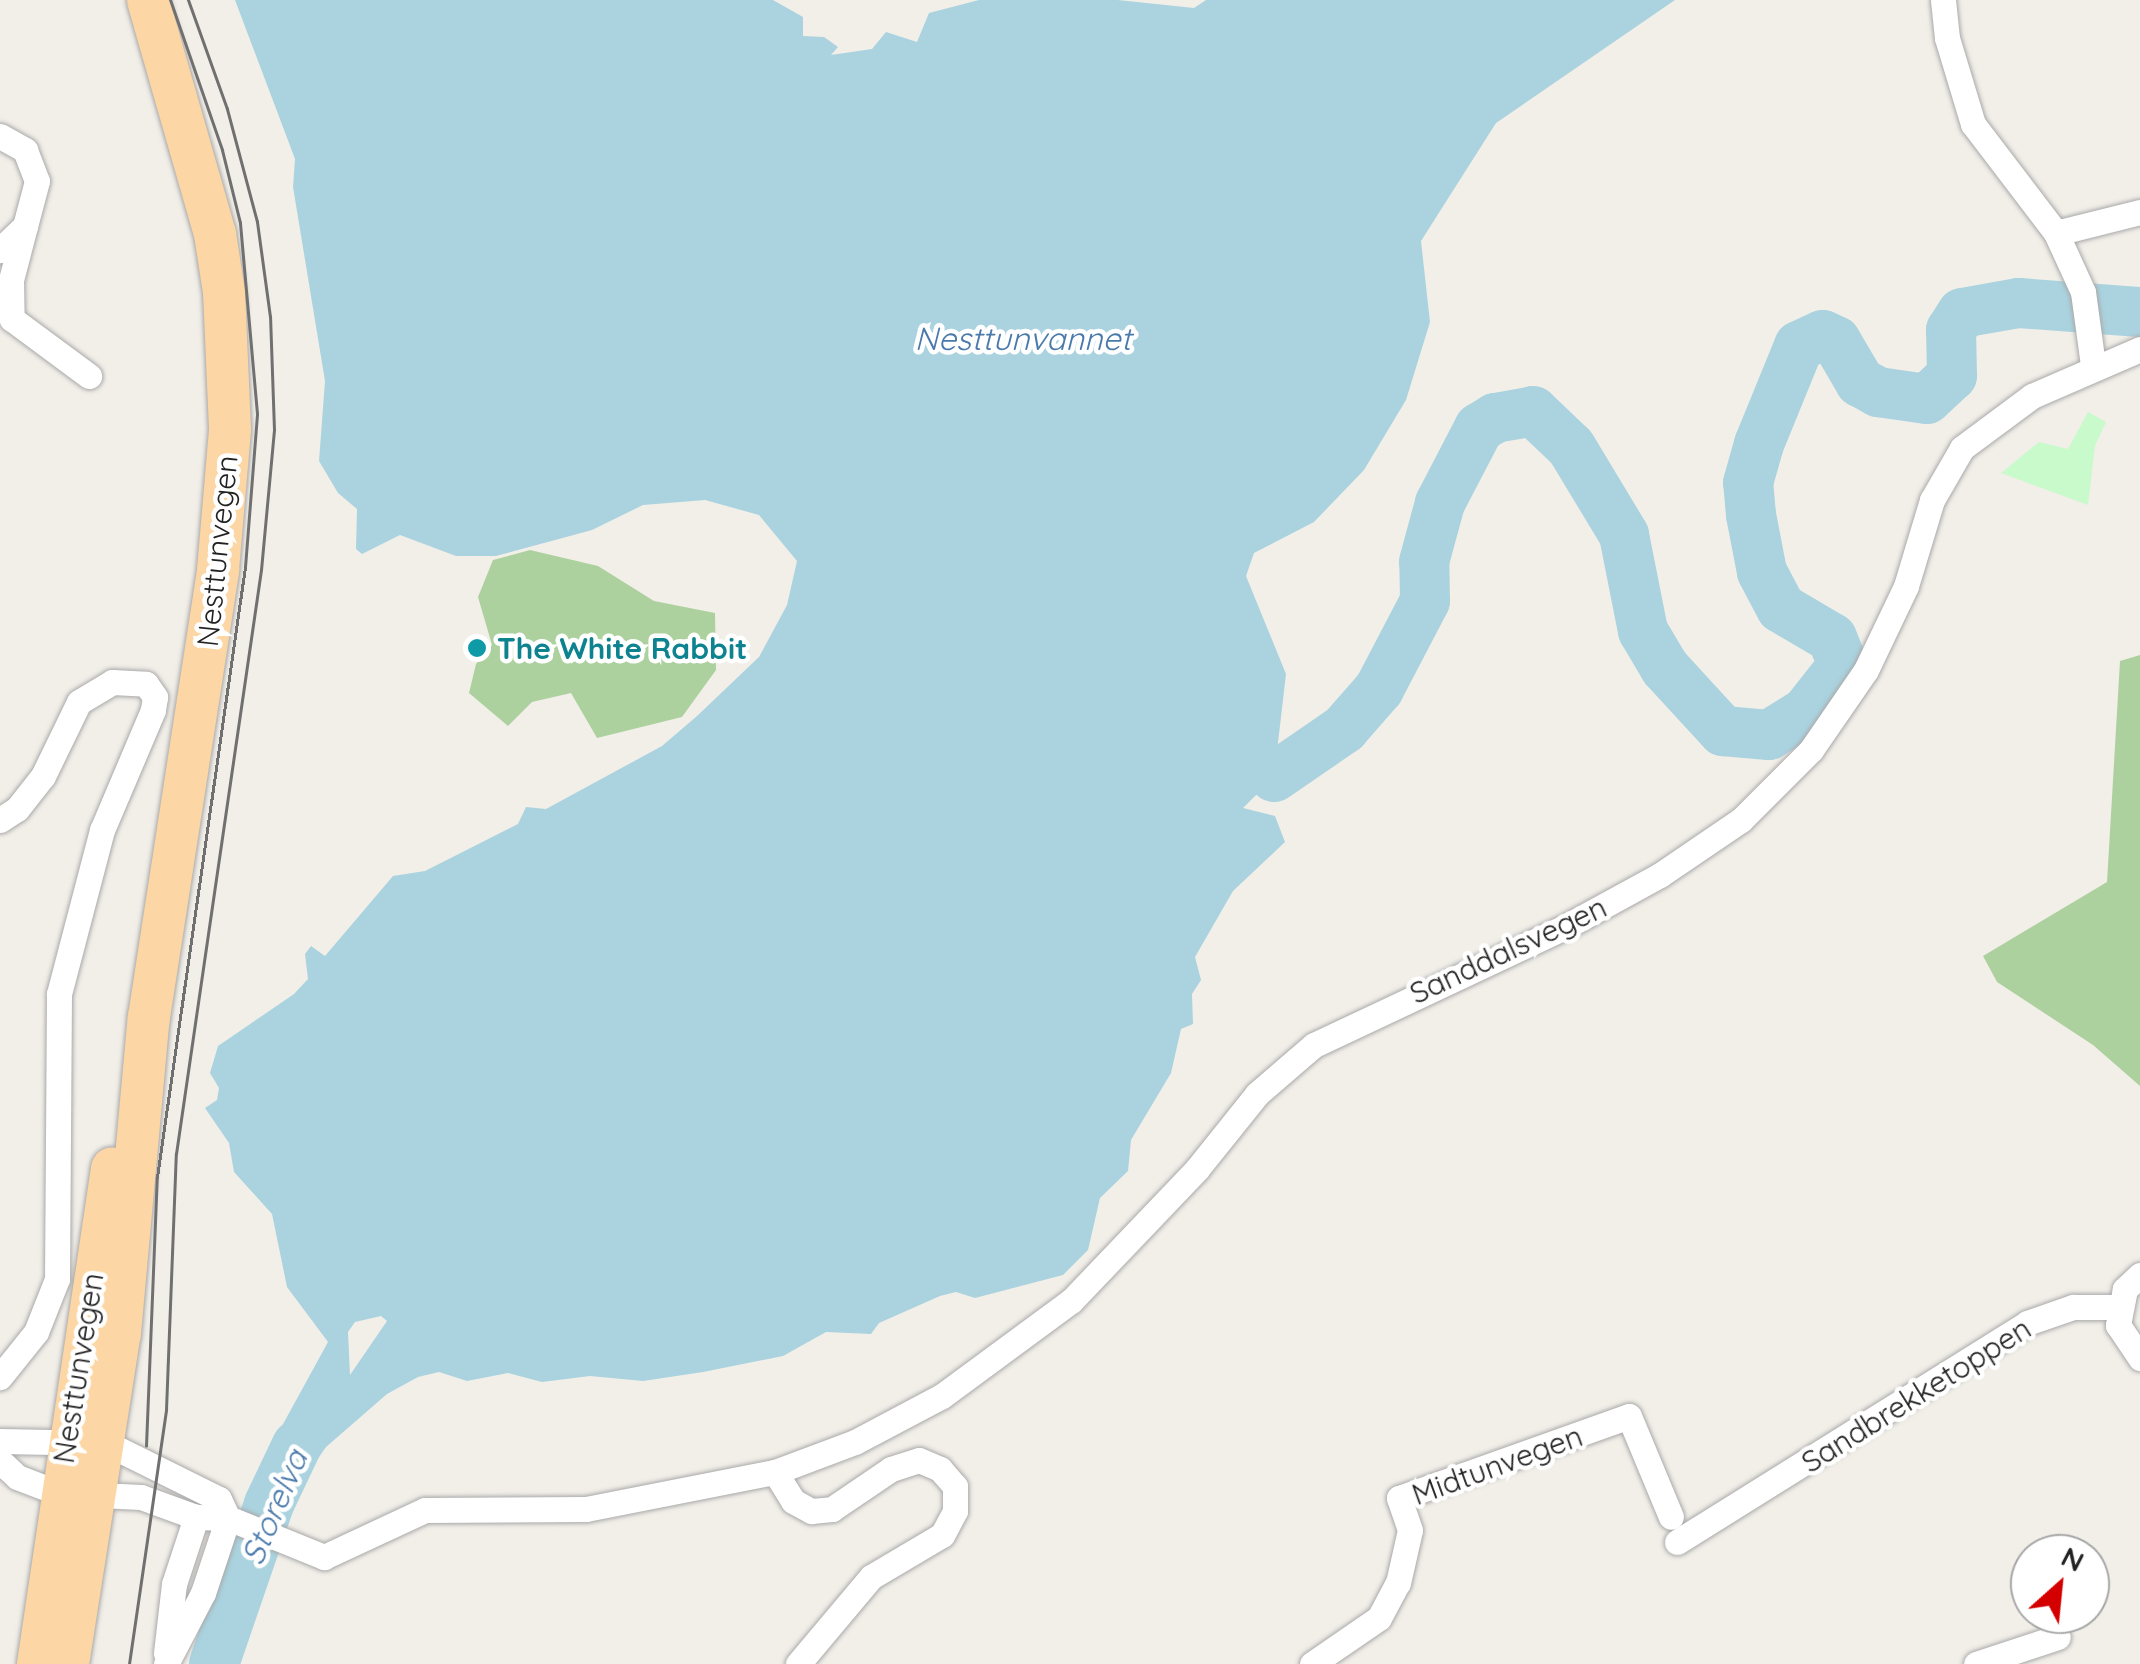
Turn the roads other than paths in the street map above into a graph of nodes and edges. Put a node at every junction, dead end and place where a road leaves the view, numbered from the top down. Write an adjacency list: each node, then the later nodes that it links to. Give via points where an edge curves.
1 (135, 0): 4 (main road, Nesttunvegen)
2 (148, 0): 4 (main road, Nesttunvegen)
3 (1944, 0): 8 (street, via 1947,38 1974,124)
4 (176, 87): 19 (main road, Nesttunvegen, via 224,292 230,428 218,570 150,1017 97,1241)
5 (0, 136): 7 (street, via 25,150 35,166 35,202)
6 (2140, 212): 8 (street)
7 (26, 226): 9 (street); 12 (street, via 10,280 12,318)
8 (2056, 233): 11 (street, via 2084,292)
9 (0, 250)
10 (2140, 349): 11 (street, Sanddalsvegen)
11 (2093, 364): 21 (street, Sanddalsvegen, via 2000,417 1949,465 1906,586 1866,670 1812,750 1741,820 1660,876 1565,927 1314,1045 1257,1094 1116,1256 1021,1343 942,1396 854,1442)
12 (90, 376)
13 (0, 820): 17 (street, via 29,796 92,690 136,679 155,697 102,830 59,994 58,1279 36,1332)
14 (2140, 1275): 15 (street)
15 (2118, 1306): 16 (street, via 2124,1343); 22 (street, Sandbrekketoppen, via 2073,1307 2028,1323)
16 (2140, 1358)
17 (0, 1377)
18 (0, 1441): 19 (street)
19 (87, 1442): 23 (main road, Nesttunvegen); 25 (street, Sanddalsvegen, via 219,1499)
20 (0, 1461): 23 (street, Sanddalsvegen, via 17,1477)
21 (775, 1472): 25 (street, Sanddalsvegen, via 586,1509 425,1510 324,1558); 30 (street, via 793,1501 811,1511 832,1509 891,1469 918,1460 940,1469 954,1486 955,1512 942,1535 872,1578)
22 (1776, 1482): 31 (street, Midtunvegen, via 1674,1530 1629,1416 1399,1498 1410,1530 1398,1583 1379,1618)
23 (77, 1495): 24 (street, Sanddalsvegen, via 140,1498); 27 (main road, Nesttunvegen); 28 (main road, Nesttunvegen)
24 (196, 1517): 25 (street, Sanddalsvegen); 29 (street, via 174,1584)
25 (233, 1520): 29 (street)
26 (2058, 1637): 32 (street)
27 (38, 1664)
28 (68, 1664)
29 (165, 1664)
30 (798, 1664)
31 (1312, 1664)
32 (1976, 1664)

